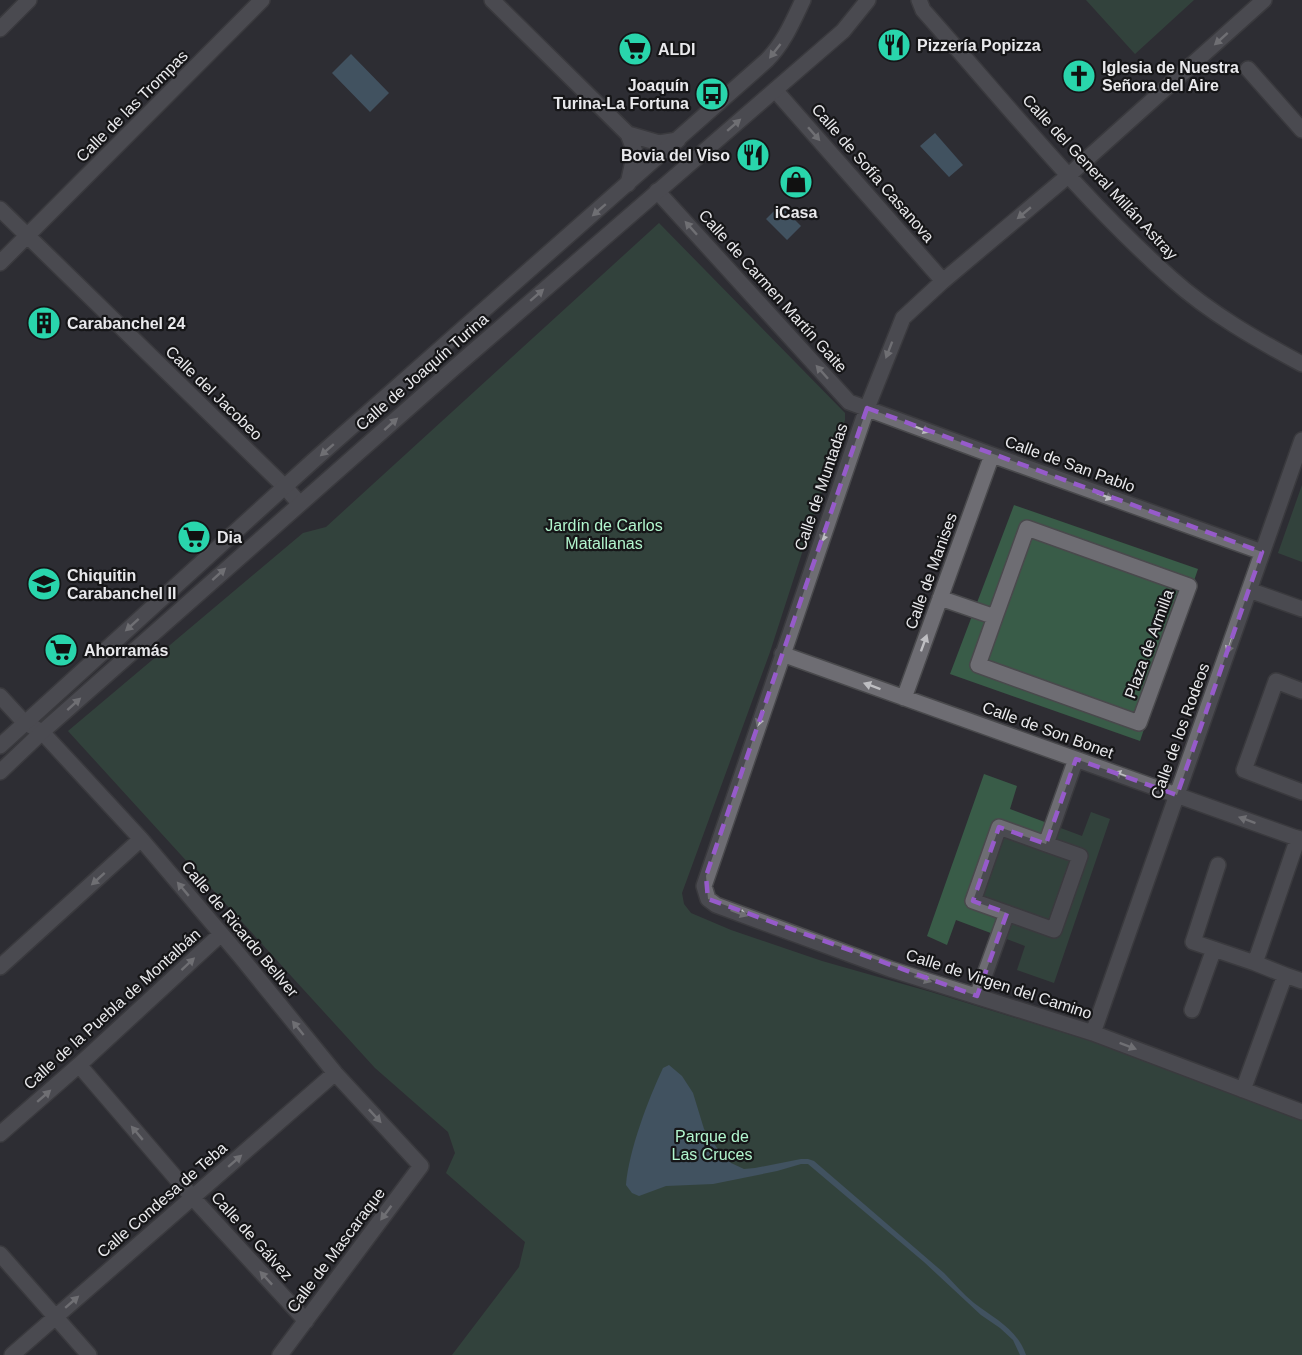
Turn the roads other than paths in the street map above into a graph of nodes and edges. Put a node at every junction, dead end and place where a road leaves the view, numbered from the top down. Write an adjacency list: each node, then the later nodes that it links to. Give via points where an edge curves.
1 (29, 0): 9 (street)
2 (492, 0): 13 (street)
3 (802, 0): 14 (street, Calle de Joaquín Turina, one-way to 14, via 776,51)
4 (868, 0): 11 (street, Calle de Joaquín Turina, via 843,31)
5 (906, 0): 8 (street, Calle del General Millán Astray)
6 (1264, 0): 15 (street, Calle de Muntadas, one-way to 15)
7 (255, 2): 19 (street, Calle de las Trompas)
8 (921, 5): 15 (street, Calle del General Millán Astray)
9 (0, 29)
10 (1248, 69): 12 (street)
11 (775, 90): 17 (street, Calle de Joaquín Turina, one-way to 11); 21 (street, Calle de Sofía Casanova, one-way to 21)
12 (1302, 130)
13 (628, 134): 14 (street, via 659,143); 16 (street, via 635,152)
14 (678, 140): 16 (street, Calle de Joaquín Turina)
15 (1069, 175): 21 (street, Calle de Muntadas, one-way to 21); 22 (street, Calle del General Millán Astray, via 1173,280 1226,319)
16 (628, 184): 26 (street, Calle de Joaquín Turina, one-way to 26)
17 (657, 191): 23 (street, Calle de Carmen Martín Gaite, one-way to 17, via 849,402); 27 (street, Calle de Joaquín Turina, one-way to 17)
18 (0, 209): 19 (street, Calle del Jacobeo)
19 (27, 237): 20 (street, Calle de las Trompas); 26 (street, Calle del Jacobeo)
20 (0, 263)
21 (943, 281): 23 (street, Calle de Muntadas, one-way to 23, via 903,318)
22 (1302, 364)
23 (867, 408): 25 (street, Calle de San Pablo, one-way to 25); 33 (street, Calle de Muntadas, one-way to 33)
24 (1302, 440): 28 (street, Calle de los Rodeos)
25 (992, 455): 28 (street, Calle de San Pablo, one-way to 28); 30 (street, Calle de Manises)
26 (286, 488): 27 (street, Calle del Jacobeo); 37 (street, Calle de Joaquín Turina, one-way to 37)
27 (299, 503): 38 (street, Calle de Joaquín Turina, one-way to 27)
28 (1263, 552): 29 (street, Calle de los Rodeos)
29 (1250, 590): 31 (street); 43 (street, Calle de los Rodeos, one-way to 43)
30 (940, 598): 32 (street); 36 (street, Calle de Manises, one-way to 30)
31 (1302, 609)
32 (995, 617): 32 (street, Plaza de Armilla, via 978,664 1139,723 1189,586 1027,528)
33 (782, 654): 36 (street, Calle de Son Bonet, one-way to 33); 48 (street, Calle de Muntadas, one-way to 48)
34 (1302, 691): 42 (street, via 1276,681 1244,771)
35 (0, 696): 37 (street, Calle de Ricardo Bellver)
36 (904, 698): 40 (street, Calle de Son Bonet)
37 (24, 722): 38 (street, Calle de Ricardo Bellver); 39 (street, Calle de Joaquín Turina)
38 (42, 732): 41 (street, Calle de Joaquín Turina); 44 (street, Calle de Ricardo Bellver)
39 (0, 746)
40 (1076, 759): 43 (street, Calle de Son Bonet, one-way to 40); 46 (street)
41 (0, 772)
42 (1302, 792)
43 (1177, 795): 45 (street, Calle de Son Bonet, one-way to 43); 58 (street, Calle de los Rodeos)
44 (141, 839): 50 (street, Calle de Ricardo Bellver, one-way to 44); 53 (street, one-way to 53)
45 (1300, 839): 52 (street)
46 (1046, 844): 49 (street, via 1080,856 1053,930); 49 (street, via 999,827 972,901)
47 (1218, 865): 51 (street, via 1193,942)
48 (706, 876): 56 (street, Calle de Virgen del Camino, one-way to 56, via 705,894 716,905 890,969)
49 (1007, 913): 56 (street)
50 (221, 934): 59 (street, Calle de la Puebla de Montalbán, one-way to 50); 60 (street, Calle de Ricardo Bellver, one-way to 50)
51 (1214, 949): 52 (street); 57 (street)
52 (1255, 963): 54 (street)
53 (0, 967)
54 (1285, 975): 55 (street); 61 (street)
55 (1302, 981)
56 (977, 996): 58 (street, Calle de Virgen del Camino)
57 (1192, 1010)
58 (1093, 1033): 61 (street, Calle de Virgen del Camino, one-way to 61)
59 (79, 1065): 63 (street, Calle de la Puebla de Montalbán, one-way to 59); 65 (street, Calle de Gálvez, one-way to 59)
60 (335, 1073): 64 (street, Calle de Ricardo Bellver, one-way to 64); 65 (street, Calle Condesa de Teba, one-way to 60)
61 (1243, 1090): 62 (street, Calle de Virgen del Camino)
62 (1302, 1112)
63 (0, 1134)
64 (421, 1166): 68 (street, Calle de Mascaraque, one-way to 68)
65 (193, 1198): 67 (street, Calle Condesa de Teba, one-way to 65); 68 (street, Calle de Gálvez, one-way to 65)
66 (0, 1254): 67 (street)
67 (54, 1318): 69 (street, Calle Condesa de Teba); 70 (street)
68 (306, 1322): 71 (street, Calle de Mascaraque)
69 (12, 1355)
70 (89, 1355)
71 (280, 1355)

